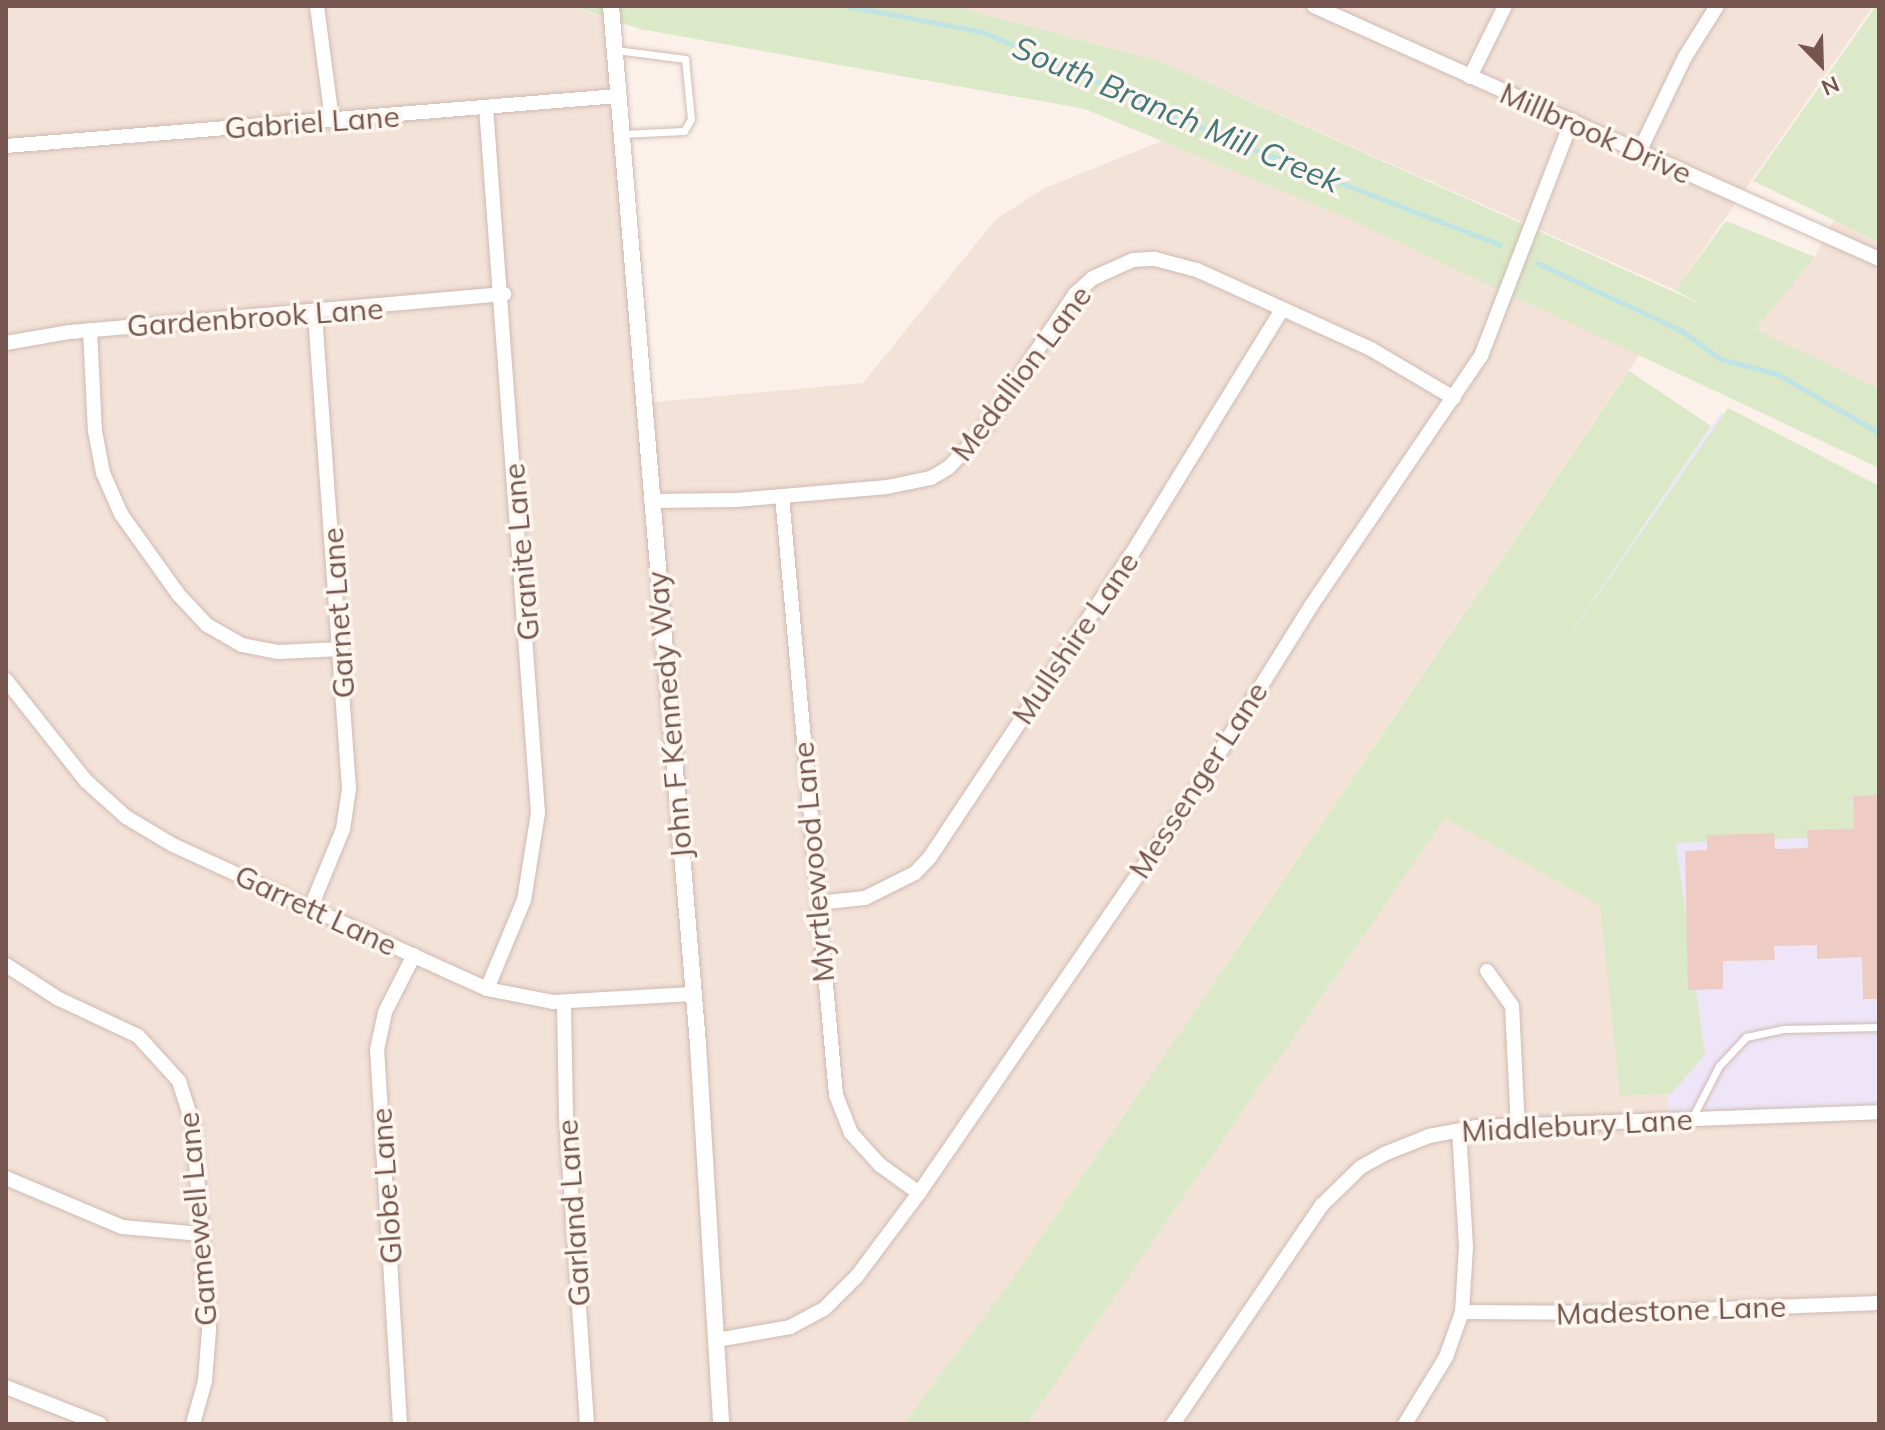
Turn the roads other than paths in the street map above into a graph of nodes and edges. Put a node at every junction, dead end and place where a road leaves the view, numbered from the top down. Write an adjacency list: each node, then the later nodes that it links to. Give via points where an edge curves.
1 (317, 6): 10 (street)
2 (611, 6): 6 (street, John F Kennedy Way)
3 (1314, 6): 7 (street, Millbrook Drive)
4 (1505, 6): 7 (street)
5 (1717, 6): 14 (street, via 1678,70)
6 (614, 50): 8 (street, John F Kennedy Way); 12 (lane, via 680,54 691,119 684,131)
7 (1470, 77): 11 (street, Millbrook Drive)
8 (618, 96): 9 (street, Gabriel Lane); 12 (street, John F Kennedy Way)
9 (486, 107): 10 (street, Gabriel Lane); 16 (street, Granite Lane)
10 (332, 120): 13 (street, Gabriel Lane)
11 (1572, 120): 14 (street, Millbrook Drive); 21 (street, Messenger Lane, via 1494,330)
12 (621, 134): 23 (street, John F Kennedy Way)
13 (6, 146)
14 (1640, 150): 15 (street, Millbrook Drive)
15 (1879, 259)
16 (504, 294): 18 (street, Gardenbrook Lane); 31 (street, Granite Lane, via 538,813 524,900)
17 (1282, 310): 21 (street, Medallion Lane, via 1371,349); 22 (street, Medallion Lane, via 1176,263 1123,263 1075,294 979,436 949,467 910,484); 26 (street, Mullshire Lane, via 1131,555 930,857 915,873 865,898)
18 (315, 313): 19 (street, Gardenbrook Lane); 24 (street, Garnet Lane)
19 (90, 330): 20 (street, Gardenbrook Lane); 24 (street, via 94,421 103,473 121,514 178,594 207,625 242,645 278,652)
20 (6, 343)
21 (1454, 398): 40 (street, Messenger Lane, via 1311,606 1201,782)
22 (782, 496): 23 (street, Medallion Lane); 26 (street, Myrtlewood Lane)
23 (651, 501): 32 (street, John F Kennedy Way)
24 (341, 649): 27 (street, Garnet Lane, via 348,799 340,837)
25 (6, 680): 27 (street, Garrett Lane, via 86,781 126,817)
26 (818, 903): 40 (street, Myrtlewood Lane, via 841,1116 880,1165)
27 (311, 907): 28 (street, Garrett Lane)
28 (414, 955): 31 (street, Garrett Lane); 48 (street, Globe Lane, via 385,1012 377,1050)
29 (6, 965): 41 (street, Gamewell Lane, via 59,999 138,1036 179,1081 193,1125)
30 (1487, 971): 37 (street, via 1512,1006)
31 (487, 989): 33 (street, Garrett Lane)
32 (692, 994): 33 (street, Garrett Lane); 44 (street, John F Kennedy Way)
33 (564, 1003): 49 (street, Garland Lane, via 566,1116)
34 (1879, 1027): 36 (lane, via 1783,1029 1746,1037 1719,1066)
35 (1879, 1112): 36 (street, Middlebury Lane)
36 (1692, 1118): 37 (street, Middlebury Lane)
37 (1518, 1127): 38 (street, Middlebury Lane)
38 (1459, 1130): 43 (street, via 1467,1269); 51 (street, Middlebury Lane, via 1384,1154 1341,1185 1288,1252)
39 (6, 1178): 41 (street, via 122,1227)
40 (919, 1193): 44 (street, Messenger Lane, via 857,1276 824,1309 790,1327)
41 (202, 1234): 47 (street, Gamewell Lane, via 208,1356)
42 (1879, 1303): 43 (street, Madestone Lane, via 1616,1313)
43 (1462, 1312): 52 (street, via 1446,1357)
44 (717, 1340): 50 (street, John F Kennedy Way)
45 (6, 1387): 46 (street)
46 (100, 1424)
47 (193, 1424)
48 (400, 1424)
49 (587, 1424)
50 (721, 1424)
51 (1173, 1424)
52 (1405, 1424)

